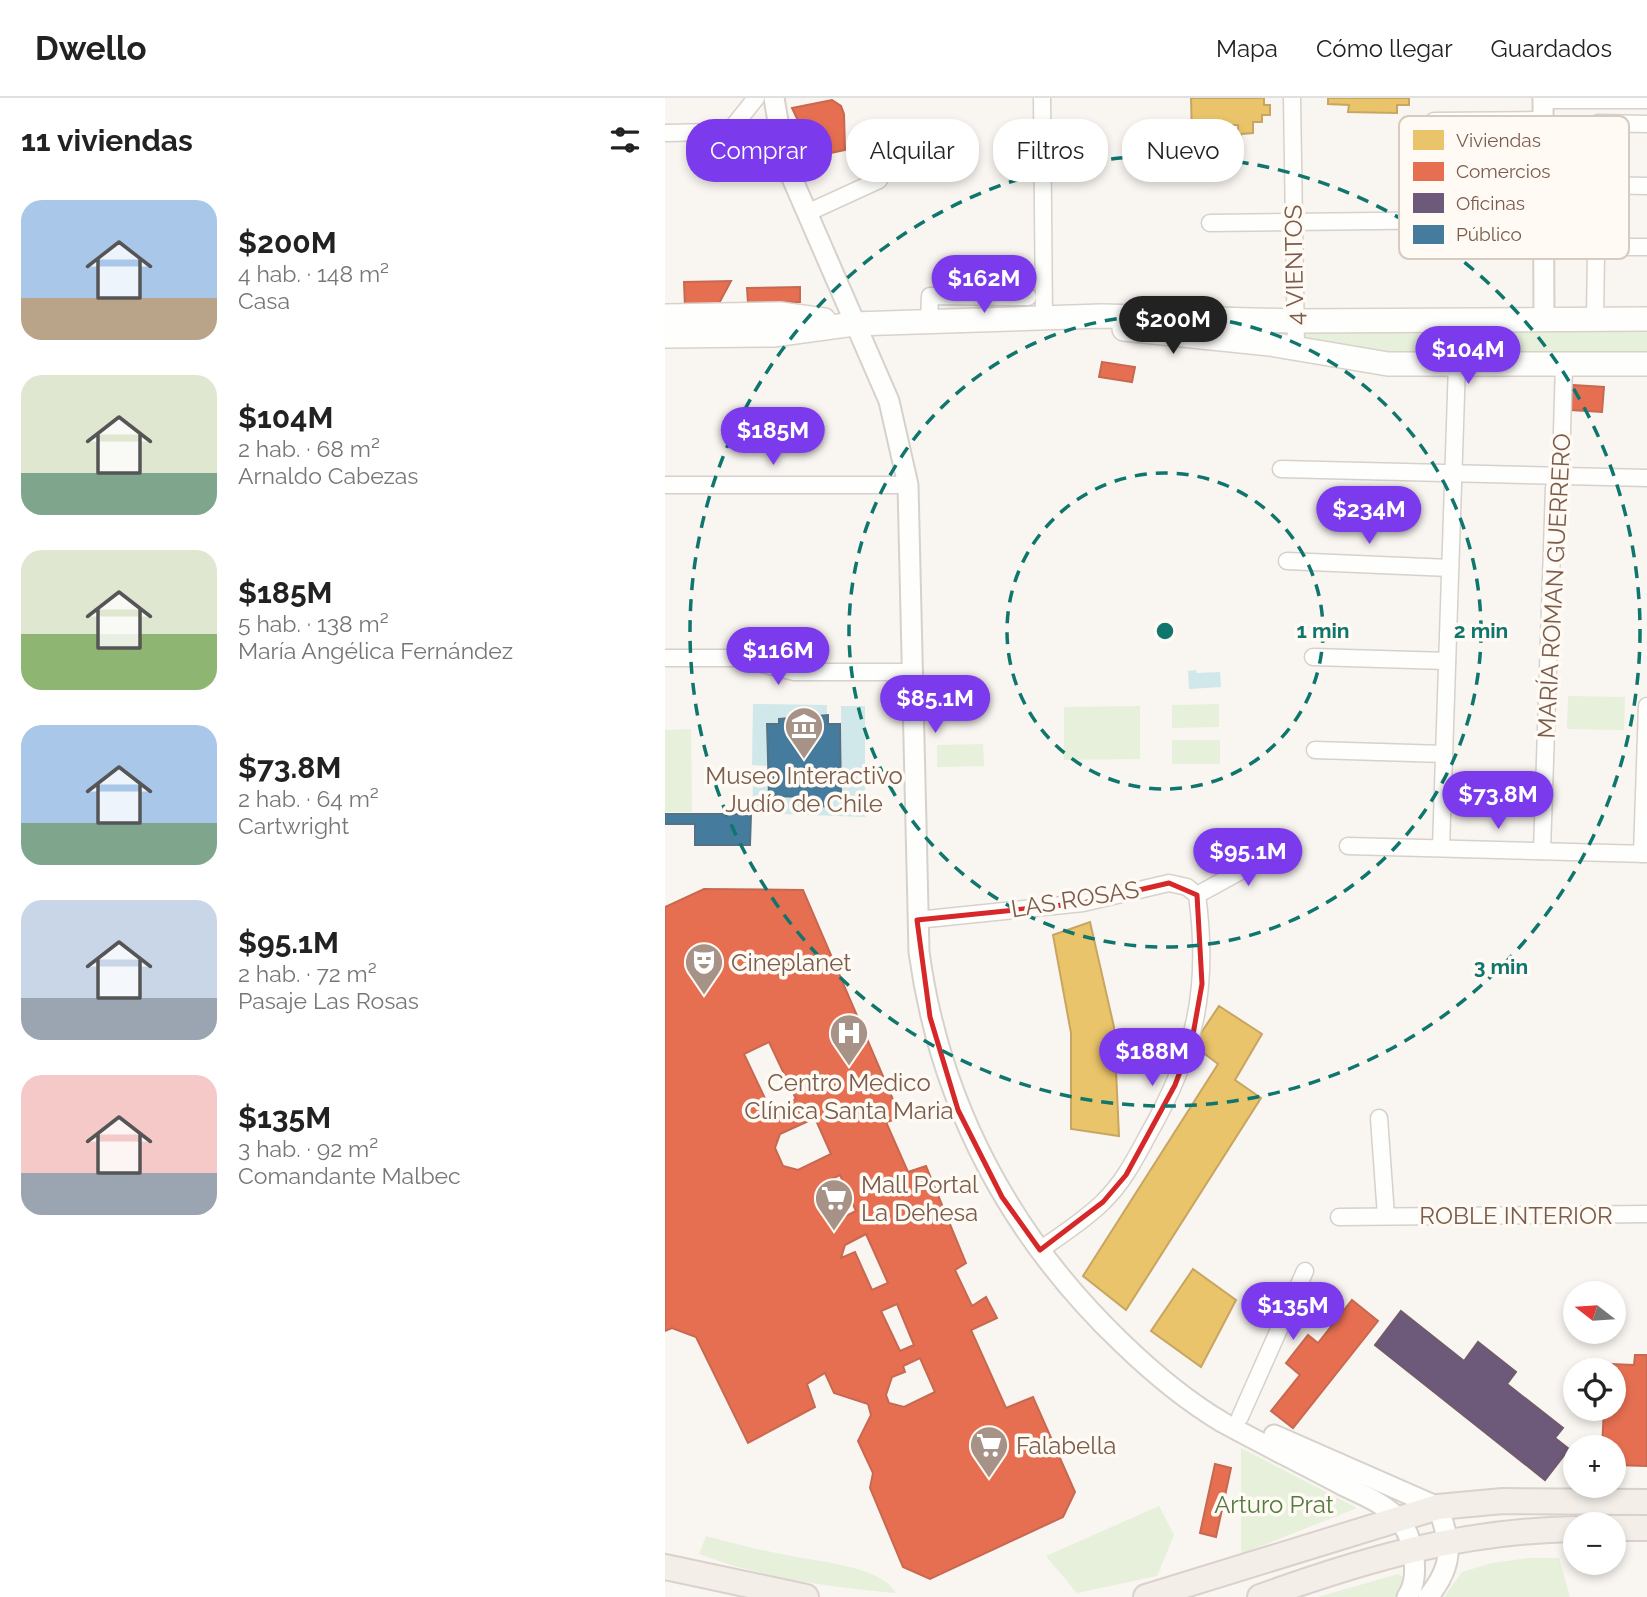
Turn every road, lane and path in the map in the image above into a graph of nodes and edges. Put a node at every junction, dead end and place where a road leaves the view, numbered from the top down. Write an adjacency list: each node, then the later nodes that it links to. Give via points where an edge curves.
1 (756, 98): 7 (street)
2 (775, 98): 8 (street)
3 (1042, 98): 27 (street)
4 (1292, 98): 20 (street, 4 VIENTOS)
5 (1543, 99): 6 (street)
6 (1647, 100)
7 (739, 119)
8 (778, 119)
9 (1629, 124): 10 (street)
10 (1647, 124)
11 (665, 133): 12 (street)
12 (686, 133)
13 (794, 182): 17 (street)
14 (875, 182): 17 (street)
15 (1629, 186): 16 (street)
16 (1647, 186)
17 (807, 213): 33 (street)
18 (1399, 222): 20 (street)
19 (1210, 223): 20 (street)
20 (1294, 224): 31 (street, 4 VIENTOS)
21 (1629, 247): 22 (street)
22 (1647, 247)
23 (1544, 259): 28 (street)
24 (1596, 259): 29 (street)
25 (1028, 297): 32 (street, via 930,296)
26 (665, 316): 33 (main road, via 780,314)
27 (1052, 318): 31 (main road); 32 (main road); 35 (main road)
28 (1544, 319): 29 (main road); 31 (main road)
29 (1595, 319): 30 (main road)
30 (1647, 319)
31 (1295, 321): 35 (street, 4 VIENTOS)
32 (929, 322): 33 (main road)
33 (854, 324): 34 (main road, via 773,335); 44 (street, via 889,401)
34 (665, 336)
35 (1296, 348): 36 (main road, via 1372,362)
36 (1457, 364): 37 (main road); 40 (street)
37 (1564, 364): 38 (main road); 41 (street, MARÍA ROMAN GUERRERO)
38 (1647, 364)
39 (1281, 469): 40 (street)
40 (1453, 474): 41 (street); 46 (street)
41 (1558, 476): 42 (street); 57 (street, MARÍA ROMAN GUERRERO)
42 (1647, 478)
43 (665, 485): 44 (street)
44 (908, 485): 50 (street)
45 (1287, 561): 46 (street)
46 (1450, 568): 49 (street)
47 (1313, 657): 49 (street)
48 (665, 658): 50 (street, via 738,658 794,672)
49 (1447, 662): 53 (street)
50 (913, 672): 60 (street)
51 (1647, 706): 58 (street)
52 (1315, 750): 53 (street)
53 (1444, 754): 55 (street)
54 (1348, 846): 55 (street)
55 (1441, 848): 57 (street)
56 (1281, 849): 59 (street)
57 (1542, 851): 58 (street)
58 (1645, 854)
59 (1197, 895): 60 (street, LAS ROSAS, via 1169,883 1083,902); 65 (street, via 1202,984 1192,1040 1175,1085 1126,1175 1103,1202)
60 (917, 920): 65 (street, via 930,1017 958,1110 992,1178)
61 (1379, 1118): 63 (street, ROBLE INTERIOR)
62 (1647, 1214): 63 (street, ROBLE INTERIOR)
63 (1386, 1216): 64 (street, ROBLE INTERIOR)
64 (1339, 1217)
65 (1039, 1250): 67 (street, via 1082,1303)
66 (1305, 1271): 68 (street)
67 (1131, 1351): 68 (street); 71 (street, via 1219,1420)
68 (1240, 1417): 70 (street, via 1315,1455)
69 (1647, 1502): 70 (main road, via 1503,1501)
70 (1438, 1507): 71 (main road); 75 (street)
71 (1399, 1519): 76 (street); 79 (main road)
72 (1626, 1528): 73 (main road)
73 (1647, 1528)
74 (1563, 1529): 75 (main road)
75 (1449, 1539): 76 (main road); 82 (street, via 1446,1566)
76 (1412, 1550): 80 (main road); 81 (street, via 1416,1581)
77 (665, 1567): 78 (main road)
78 (806, 1597)
79 (1146, 1597)
80 (1262, 1597)
81 (1407, 1597)
82 (1428, 1597)

